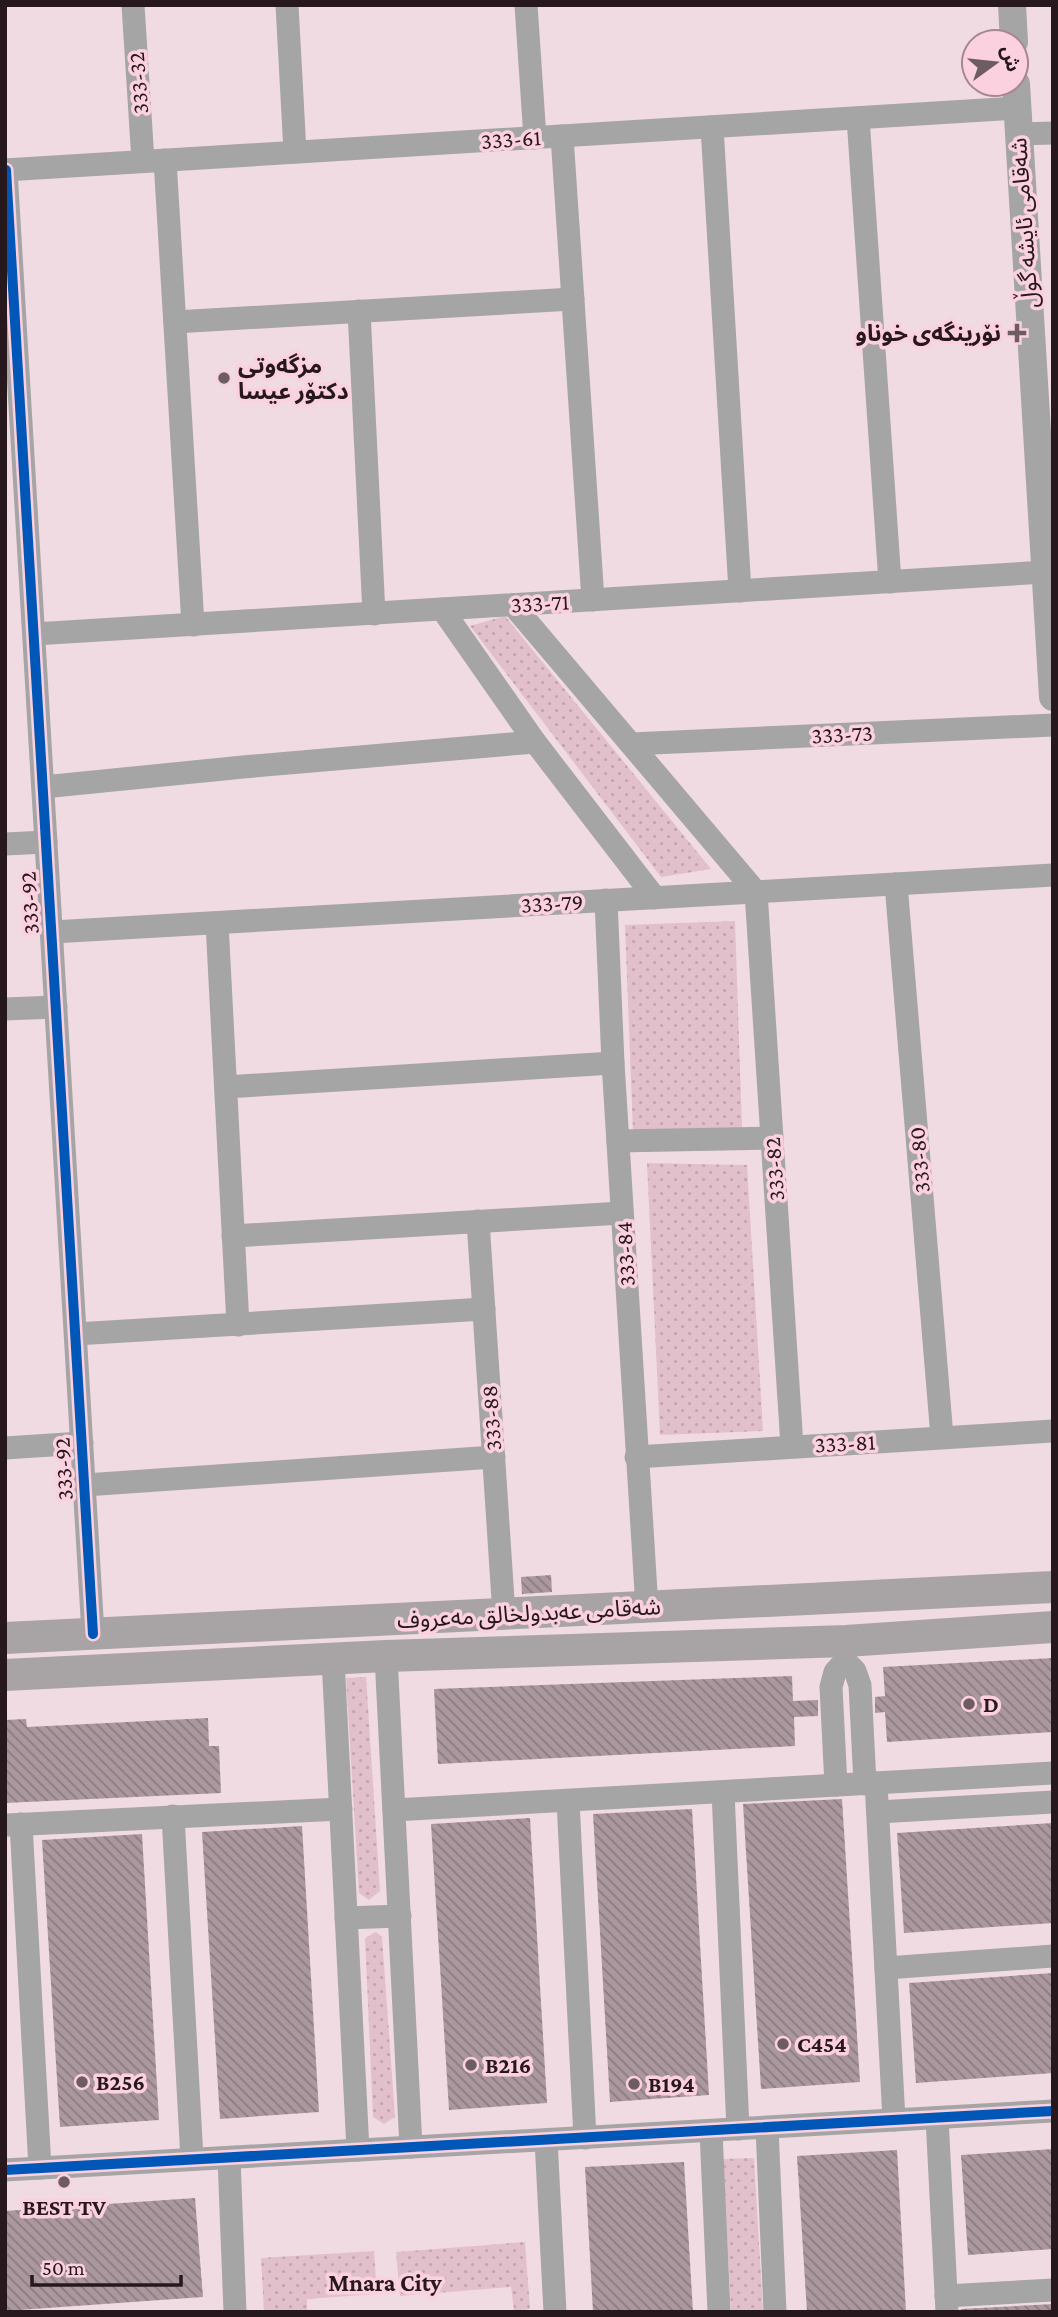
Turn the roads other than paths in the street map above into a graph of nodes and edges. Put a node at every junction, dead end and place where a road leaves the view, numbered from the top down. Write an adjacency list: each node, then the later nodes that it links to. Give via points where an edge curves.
1 (133, 5): 13 (street, 333-32)
2 (287, 5): 12 (street)
3 (526, 5): 11 (street)
4 (1012, 5): 5 (street)
5 (1013, 28)
6 (1017, 109): 7 (street, 333-61); 9 (street, 333-61); 20 (street, شەقامی ئایشە گوڵ)
7 (858, 118): 8 (street, 333-61); 21 (street)
8 (712, 127): 10 (street, 333-61); 22 (street)
9 (1053, 133)
10 (562, 136): 11 (street, 333-61); 15 (street)
11 (535, 138): 12 (street, 333-61)
12 (295, 152): 13 (street, 333-61)
13 (154, 161): 14 (street, 333-61); 17 (street, 333-32)
14 (6, 170): 18 (street, 333-92)
15 (573, 299): 16 (street); 23 (street)
16 (359, 311): 17 (street); 26 (street)
17 (174, 322): 27 (street, 333-32)
18 (10, 331): 19 (street, 333-92)
19 (15, 478): 28 (street, 333-92)
20 (1048, 567): 21 (street, 333-71); 29 (street, شەقامی ئایشە گوڵ)
21 (890, 582): 22 (street, 333-71)
22 (740, 591): 23 (street, 333-71)
23 (593, 600): 24 (street, 333-71)
24 (513, 605): 25 (street, 333-71); 32 (street)
25 (442, 610): 26 (street, 333-71); 31 (street)
26 (374, 614): 27 (street, 333-71)
27 (193, 625): 28 (street, 333-71)
28 (34, 634): 33 (street, 333-92)
29 (1053, 697)
30 (1053, 725): 32 (street, 333-73)
31 (535, 742): 33 (street); 39 (street)
32 (631, 744): 38 (street)
33 (43, 787): 34 (street, 333-92)
34 (46, 842): 35 (street); 42 (street, 333-92)
35 (5, 844)
36 (1053, 875): 37 (street, 333-79)
37 (896, 884): 38 (street, 333-79); 56 (street, 333-80)
38 (756, 892): 39 (street, 333-79); 47 (street, 333-82)
39 (655, 898): 40 (street, 333-79)
40 (606, 900): 41 (street, 333-79); 45 (street, 333-84)
41 (217, 923): 42 (street, 333-79); 46 (street)
42 (52, 932): 43 (street, 333-92)
43 (56, 1006): 44 (street); 54 (street, 333-92)
44 (5, 1009)
45 (613, 1063): 46 (street); 48 (street, 333-84)
46 (226, 1087): 51 (street)
47 (772, 1138): 48 (street); 58 (street, 333-82)
48 (618, 1141): 49 (street, 333-84)
49 (622, 1213): 50 (street); 61 (street, 333-84)
50 (478, 1221): 51 (street); 52 (street, 333-88)
51 (233, 1236): 53 (street)
52 (484, 1309): 53 (street); 60 (street, 333-88)
53 (238, 1325): 54 (street)
54 (76, 1334): 57 (street, 333-92)
55 (1053, 1431): 56 (street, 333-81)
56 (942, 1437): 58 (street, 333-81)
57 (82, 1443): 59 (street); 62 (street, 333-92)
58 (792, 1446): 61 (street, 333-81)
59 (5, 1448)
60 (494, 1457): 62 (street); 66 (street, 333-88)
61 (636, 1457): 65 (street, 333-84)
62 (85, 1485): 68 (street, 333-92)
63 (1053, 1587): 64 (main road, شەقامی عەبدولخالق مەعروف)
64 (845, 1599): 65 (main road, شەقامی عەبدولخالق مەعروف); 70 (main road)
65 (647, 1608): 66 (main road, شەقامی عەبدولخالق مەعروف)
66 (503, 1615): 68 (main road, شەقامی عەبدولخالق مەعروف)
67 (1053, 1628): 70 (main road, شەقامی عەبدولخالق مەعروف)
68 (93, 1634): 69 (main road, شەقامی عەبدولخالق مەعروف)
69 (5, 1638)
70 (846, 1651): 71 (main road, شەقامی عەبدولخالق مەعروف); 75 (street, via 860,1685); 76 (street, via 831,1687)
71 (386, 1656): 72 (main road, شەقامی عەبدولخالق مەعروف); 81 (street)
72 (333, 1659): 73 (main road, شەقامی عەبدولخالق مەعروف); 80 (street)
73 (5, 1675)
74 (1053, 1773): 75 (street)
75 (870, 1783): 76 (street); 82 (street)
76 (836, 1786): 77 (street)
77 (723, 1792): 78 (street); 93 (street)
78 (568, 1801): 81 (street); 95 (street)
79 (1053, 1802): 82 (street)
80 (341, 1809): 83 (street); 86 (street)
81 (394, 1810): 85 (street)
82 (878, 1812): 88 (street)
83 (173, 1816): 84 (street); 100 (street)
84 (13, 1825): 101 (street)
85 (400, 1916): 86 (street); 97 (street)
86 (346, 1919): 98 (street)
87 (1053, 1956): 88 (street)
88 (886, 1968): 91 (street)
89 (1053, 2111): 90 (street)
90 (937, 2118): 91 (street); 104 (street)
91 (894, 2120): 92 (street)
92 (766, 2128): 93 (street); 108 (street)
93 (738, 2129): 94 (street)
94 (711, 2131): 95 (street); 107 (street)
95 (585, 2138): 96 (street)
96 (546, 2140): 97 (street); 106 (street)
97 (411, 2147): 98 (street)
98 (358, 2150): 99 (street)
99 (229, 2158): 100 (street); 105 (street)
100 (192, 2160): 101 (street)
101 (40, 2168): 102 (street)
102 (5, 2170)
103 (1053, 2290): 104 (street)
104 (947, 2304)
105 (235, 2312)
106 (555, 2312)
107 (719, 2312)
108 (775, 2312)

